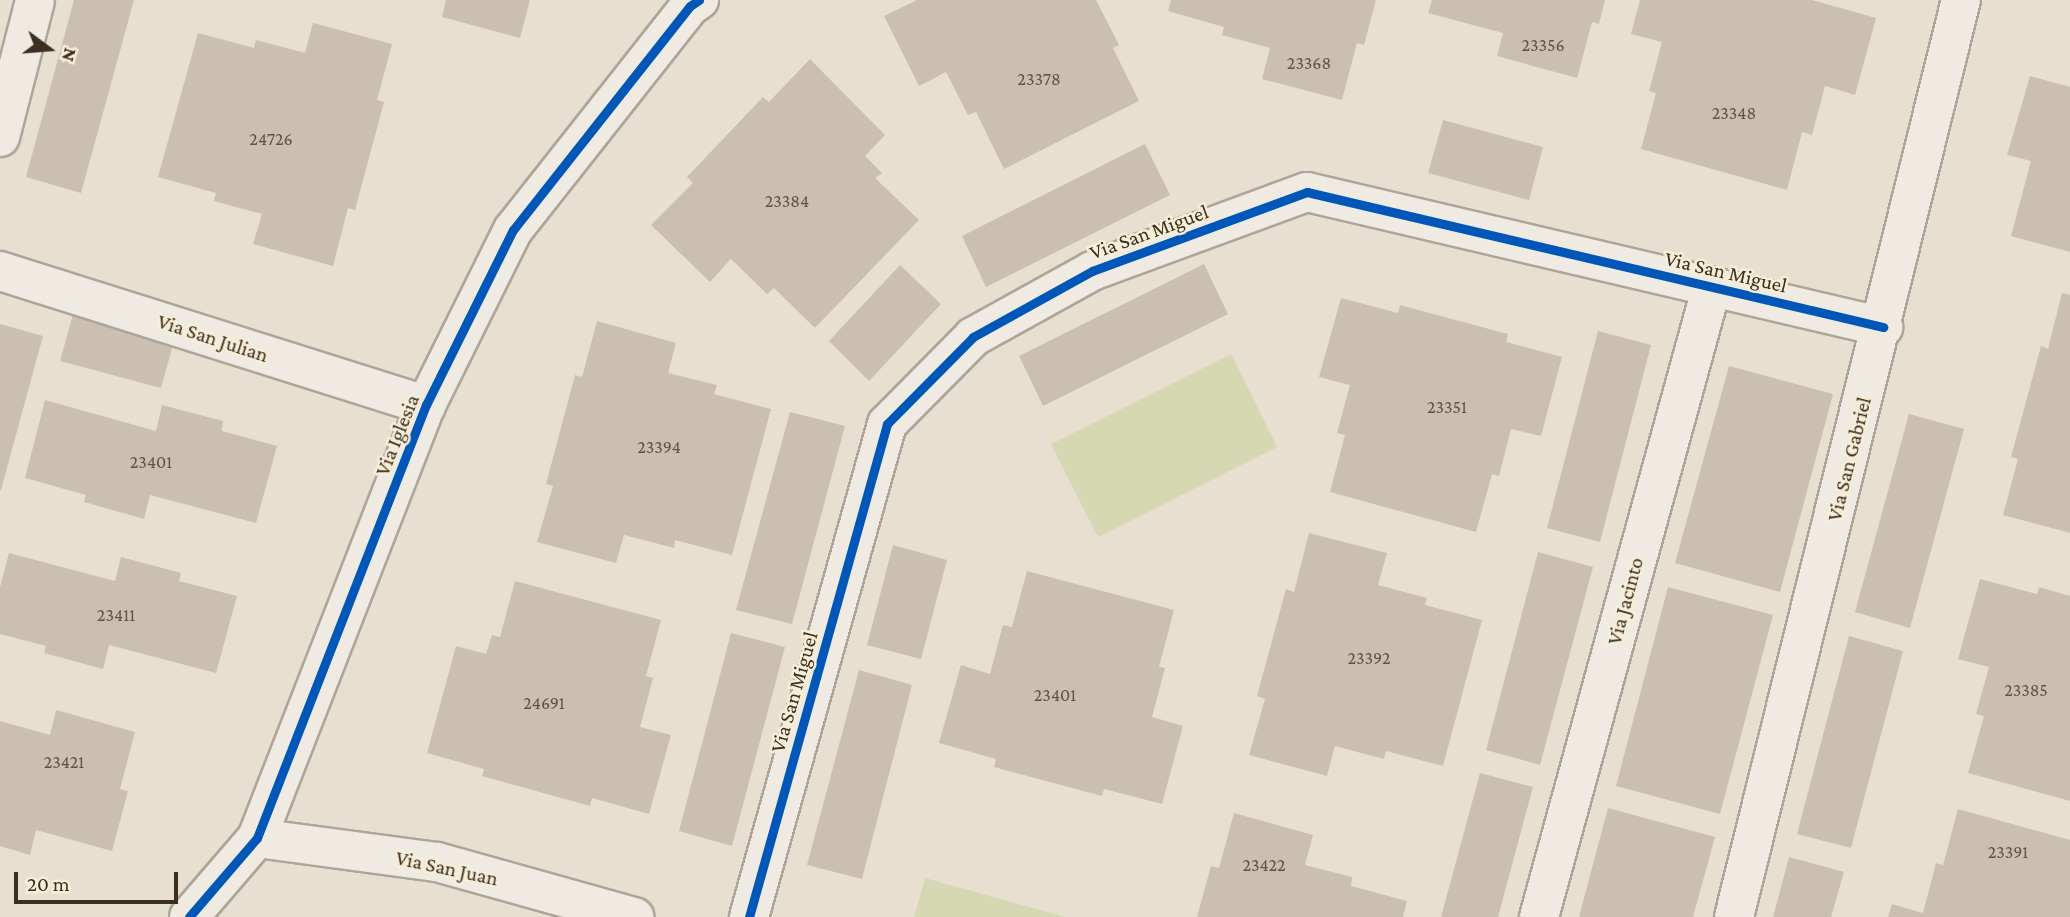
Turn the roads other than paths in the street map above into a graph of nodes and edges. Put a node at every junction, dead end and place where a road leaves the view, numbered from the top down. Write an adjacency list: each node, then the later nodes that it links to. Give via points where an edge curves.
1 (699, 0): 8 (street, Via Iglesia, via 513,230)
2 (1961, 0): 7 (street, Via San Gabriel)
3 (35, 1): 4 (street)
4 (0, 137)
5 (0, 271): 8 (street, Via San Julian)
6 (1712, 286): 7 (street, Via San Miguel); 12 (street, Via San Miguel, via 1307,192 1091,271 974,337 887,424); 13 (street, Via Jacinto)
7 (1882, 327): 14 (street, Via San Gabriel)
8 (426, 405): 9 (street, Via Iglesia)
9 (257, 838): 10 (street, Via Iglesia); 11 (street, Via San Juan, via 437,862)
10 (189, 917)
11 (634, 917)
12 (749, 917)
13 (1539, 917)
14 (1734, 917)

